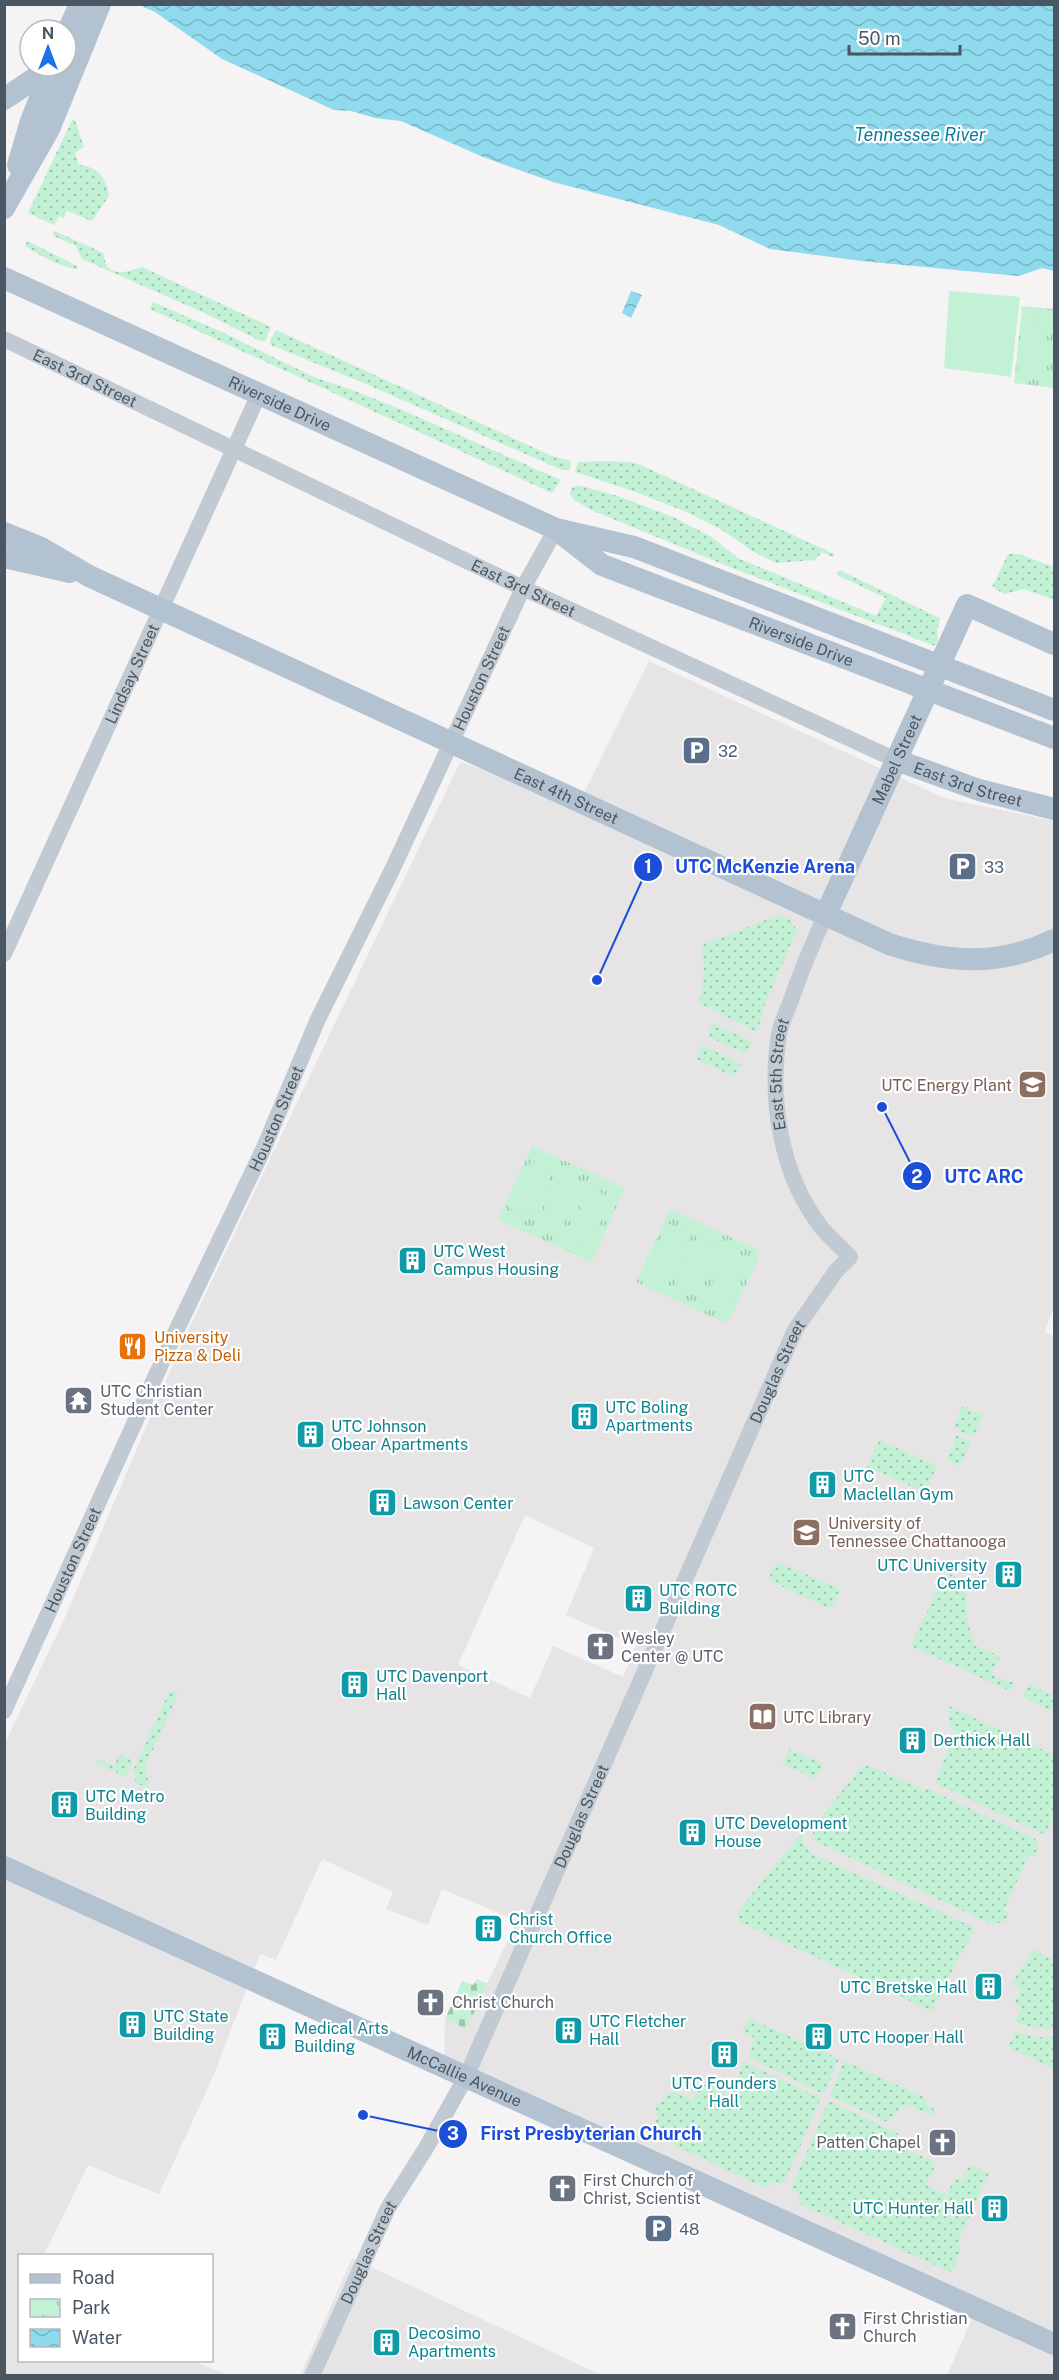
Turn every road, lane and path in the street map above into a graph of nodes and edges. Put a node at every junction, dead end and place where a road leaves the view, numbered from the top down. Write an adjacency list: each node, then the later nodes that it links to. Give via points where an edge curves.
1 (80, 4): 3 (main road)
2 (100, 4): 7 (main road)
3 (74, 18)
4 (35, 78): 6 (main road)
5 (50, 78): 7 (main road)
6 (4, 99)
7 (40, 125): 8 (main road)
8 (5, 207)
9 (4, 278): 11 (main road, Riverside Drive)
10 (4, 339): 12 (street, East 3rd Street)
11 (259, 394): 12 (street, Lindsay Street); 13 (main road, Riverside Drive)
12 (234, 447): 17 (street, East 3rd Street); 18 (street, Lindsay Street)
13 (556, 529): 17 (street, Houston Street); 20 (main road, Riverside Drive, via 634,547); 21 (main road, Riverside Drive, via 602,565)
14 (4, 533): 16 (main road, East 4th Street, via 41,548)
15 (4, 557): 16 (main road, East 4th Street)
16 (89, 576): 18 (main road, East 4th Street)
17 (523, 588): 22 (street, Houston Street); 23 (street, East 3rd Street)
18 (160, 608): 22 (main road, East 4th Street); 27 (street, Lindsay Street)
19 (1054, 644): 23 (main road, Mabel Street, via 967,605)
20 (1054, 710)
21 (1054, 738)
22 (451, 742): 25 (main road, East 4th Street); 29 (street, Houston Street, via 318,1019 263,1150 177,1329)
23 (896, 760): 24 (main road, East 3rd Street, via 979,790); 25 (main road, Mabel Street)
24 (1054, 809)
25 (826, 914): 26 (main road, East 4th Street, via 889,944 954,960 1008,957); 28 (street, East 5th Street, via 780,1032 777,1103 786,1153 797,1185 823,1229)
26 (1054, 940)
27 (4, 954)
28 (850, 1257): 31 (street, Douglas Street, via 829,1279 795,1330)
29 (4, 1711)
30 (4, 1867): 31 (main road, McCallie Avenue)
31 (466, 2077): 32 (main road, McCallie Avenue); 33 (street, Douglas Street, via 388,2208)
32 (1054, 2344)
33 (312, 2376)

